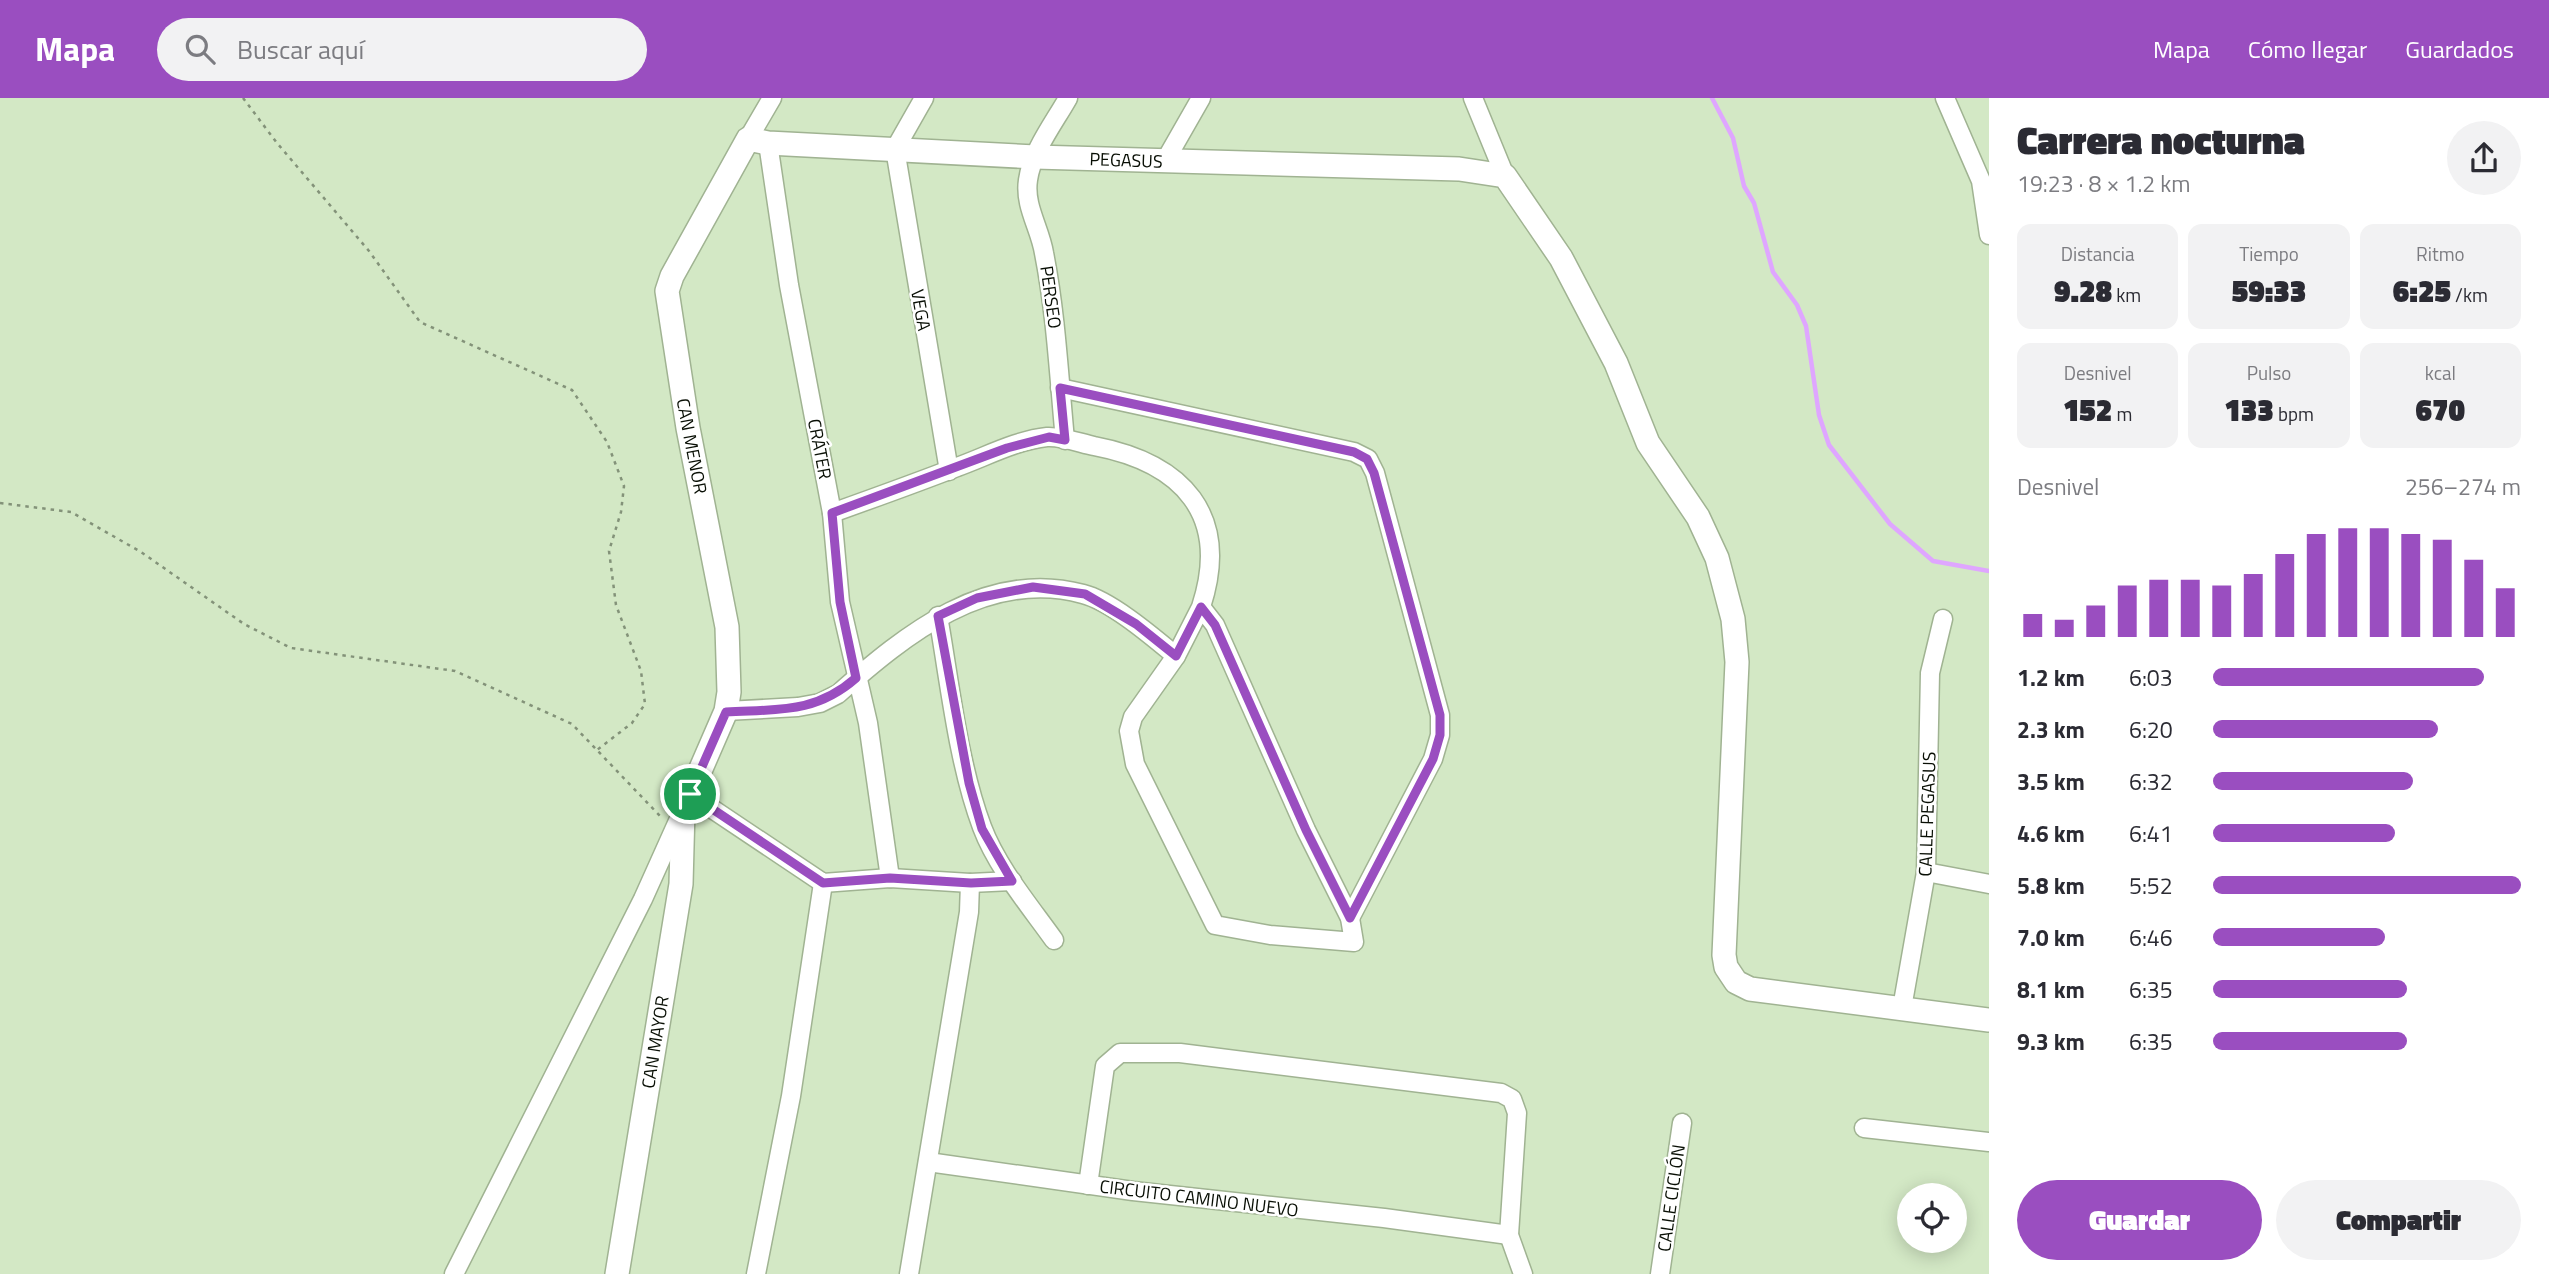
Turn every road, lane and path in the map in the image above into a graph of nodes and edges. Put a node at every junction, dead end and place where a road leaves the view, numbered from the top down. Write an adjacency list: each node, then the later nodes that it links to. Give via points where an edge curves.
1 (243, 98): 26 (path, via 369,251 420,321 572,390 607,442 624,486 609,551 616,605 641,671 645,704 632,723)
2 (772, 98): 8 (street, CAN MENOR)
3 (924, 98): 9 (street)
4 (1068, 98): 10 (street, PERSEO)
5 (1200, 98): 11 (street)
6 (1473, 98): 12 (street)
7 (1945, 98): 13 (street)
8 (758, 141): 9 (street, PEGASUS); 19 (street, CRÁTER); 25 (street, CAN MENOR, via 672,276 667,291 727,627)
9 (895, 149): 10 (street, PEGASUS); 17 (street, VEGA)
10 (1035, 157): 11 (street, PEGASUS); 15 (street, PERSEO, via 1028,199 1044,250)
11 (1165, 161): 12 (street, PEGASUS, via 1459,169)
12 (1505, 176): 36 (street, via 1561,258 1598,327 1648,443 1698,517 1717,558 1737,662 1726,967 1735,982 1750,989)
13 (1985, 181): 14 (street)
14 (1989, 235)
15 (1060, 388): 16 (street, PERSEO); 34 (street, via 1354,452 1367,459 1440,715 1440,735 1433,759)
16 (1065, 440): 17 (street, via 1049,437 1007,448); 20 (street, via 1110,449 1174,478 1203,514 1210,534 1208,587)
17 (949, 471): 19 (street)
18 (0, 503): 26 (path, via 71,512 141,552 244,624 291,648 456,671 572,724)
19 (832, 513): 24 (street, CRÁTER, via 840,602)
20 (1201, 607): 23 (street); 34 (street, via 1215,625)
21 (938, 616): 23 (street, via 977,598 1033,587 1085,594 1136,624); 24 (street); 30 (street, via 969,783 982,829)
22 (1943, 619): 28 (street, CALLE PEGASUS, via 1930,673)
23 (1176, 656): 34 (street, via 1133,718 1130,745 1209,916 1225,929 1354,942)
24 (856, 678): 25 (street, via 820,703); 29 (street, CRÁTER)
25 (726, 712): 27 (street, CAN MENOR)
26 (597, 750): 27 (path)
27 (681, 811): 31 (street); 44 (street, via 643,900); 45 (street, CAN MAYOR, via 681,884)
28 (1926, 872): 33 (street); 36 (street, CALLE PEGASUS)
29 (890, 878): 31 (street); 32 (street)
30 (1012, 881): 32 (street); 35 (street)
31 (823, 883): 46 (street, via 791,1096)
32 (971, 883): 41 (street)
33 (1989, 884)
34 (1350, 918)
35 (1054, 940)
36 (1902, 1008): 37 (street)
37 (1989, 1020)
38 (1682, 1123): 49 (street, CALLE CICLÓN)
39 (1864, 1128): 40 (street)
40 (1989, 1142)
41 (928, 1162): 42 (street); 47 (street)
42 (1088, 1185): 43 (street, CIRCUITO CAMINO NUEVO); 43 (street, CIRCUITO CAMINO NUEVO, via 1105,1066 1120,1053 1180,1053 1501,1093 1511,1099 1517,1113)
43 (1509, 1235): 48 (street)
44 (454, 1274)
45 (617, 1274)
46 (756, 1274)
47 (909, 1274)
48 (1523, 1274)
49 (1660, 1274)

